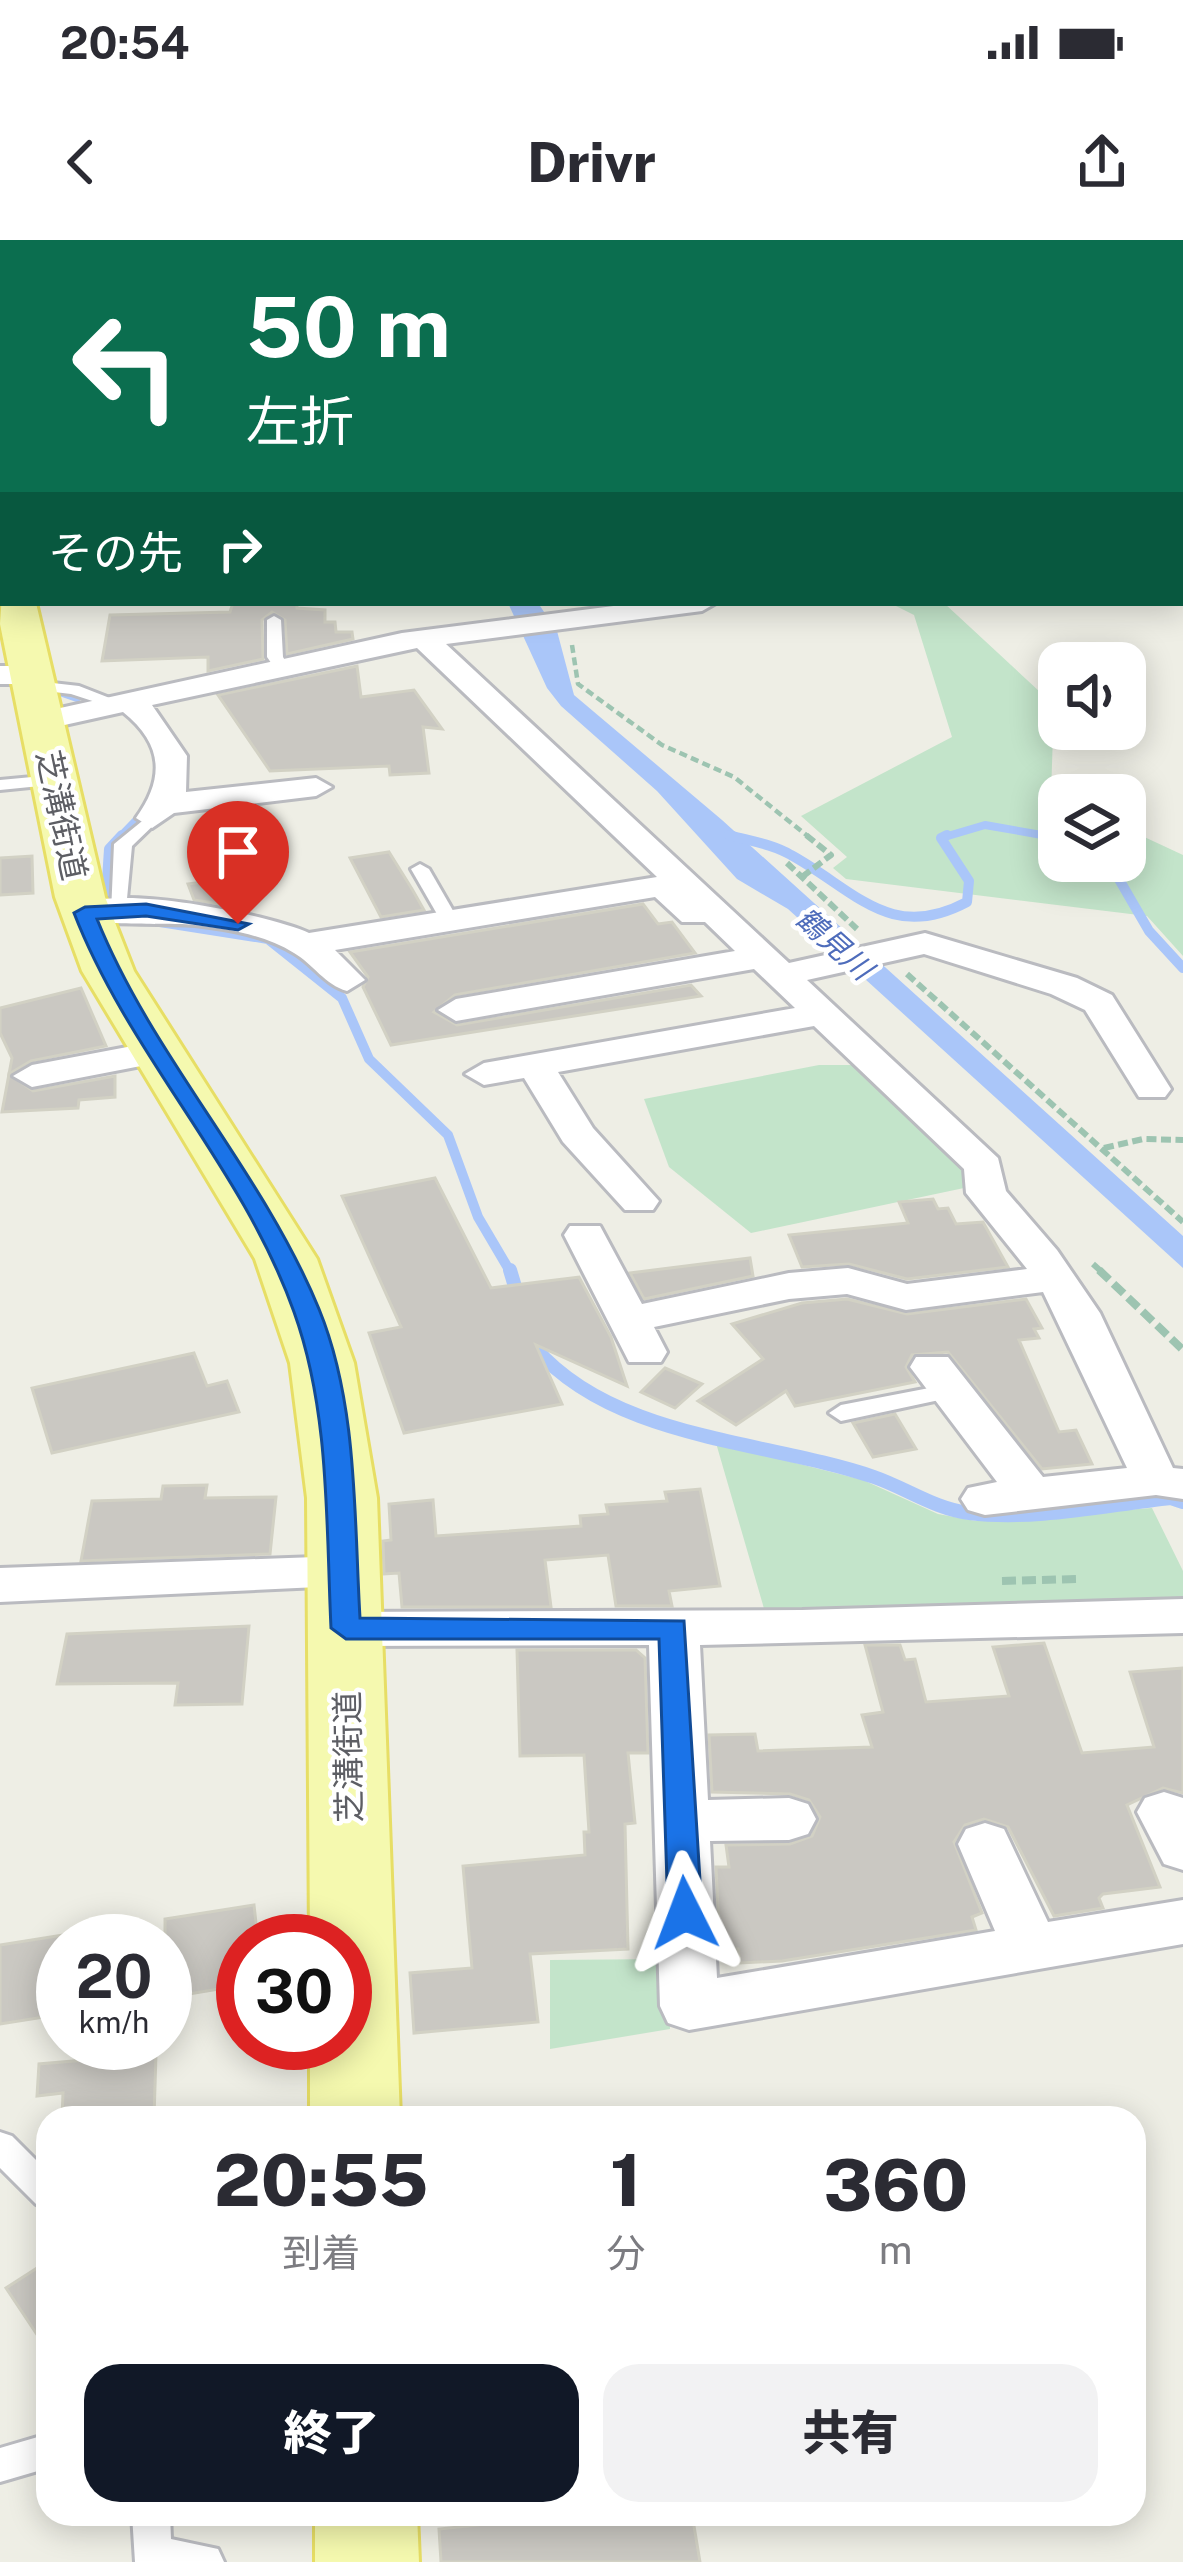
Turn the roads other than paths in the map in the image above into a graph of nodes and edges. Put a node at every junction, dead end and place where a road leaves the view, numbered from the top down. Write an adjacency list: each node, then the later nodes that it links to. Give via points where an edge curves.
1 (16, 606): 7 (main road, 芝溝街道)
2 (661, 606): 4 (street)
3 (274, 620): 5 (lane)
4 (430, 637): 5 (street); 14 (street)
5 (281, 667): 6 (street)
6 (122, 703): 7 (street); 9 (street, via 160,726 168,745 176,774)
7 (27, 720): 11 (main road, 芝溝街道)
8 (316, 787): 9 (street)
9 (159, 811): 11 (lane, via 123,844)
10 (420, 869): 12 (lane)
11 (101, 911): 13 (street, via 238,924); 18 (main road, 芝溝街道, via 107,971)
12 (450, 921): 13 (street); 14 (street, via 662,886 725,941)
13 (305, 944): 15 (street)
14 (780, 969): 16 (street); 17 (street); 22 (street, via 925,943 1099,994)
15 (347, 980)
16 (480, 1011)
17 (826, 1013): 19 (street); 25 (street, via 984,1166 993,1205)
18 (159, 1052): 21 (street); 30 (main road, 芝溝街道, via 286,1259 308,1312 335,1429)
19 (535, 1065): 20 (street); 23 (street)
20 (484, 1073)
21 (32, 1076)
22 (1151, 1089)
23 (610, 1185)
24 (579, 1252): 25 (street, via 637,1336 789,1286 848,1280 906,1297)
25 (1054, 1278): 28 (street)
26 (941, 1379): 27 (lane); 28 (street, via 1008,1496)
27 (841, 1413)
28 (1170, 1483)
29 (0, 1585): 30 (street)
30 (345, 1601): 32 (street); 38 (main road, 芝溝街道)
31 (1183, 1616): 32 (street)
32 (674, 1628): 34 (street)
33 (789, 1819): 34 (street)
34 (681, 1821): 37 (street, via 688,2006)
35 (985, 1844): 37 (street)
36 (1183, 1922): 37 (street)
37 (1031, 1948)
38 (355, 2106)
39 (0, 2146): 40 (lane)
40 (36, 2182)
41 (36, 2455): 42 (lane)
42 (0, 2465)
43 (152, 2526): 45 (lane)
44 (366, 2526): 47 (main road)
45 (154, 2559): 46 (lane)
46 (205, 2562)
47 (367, 2562)

